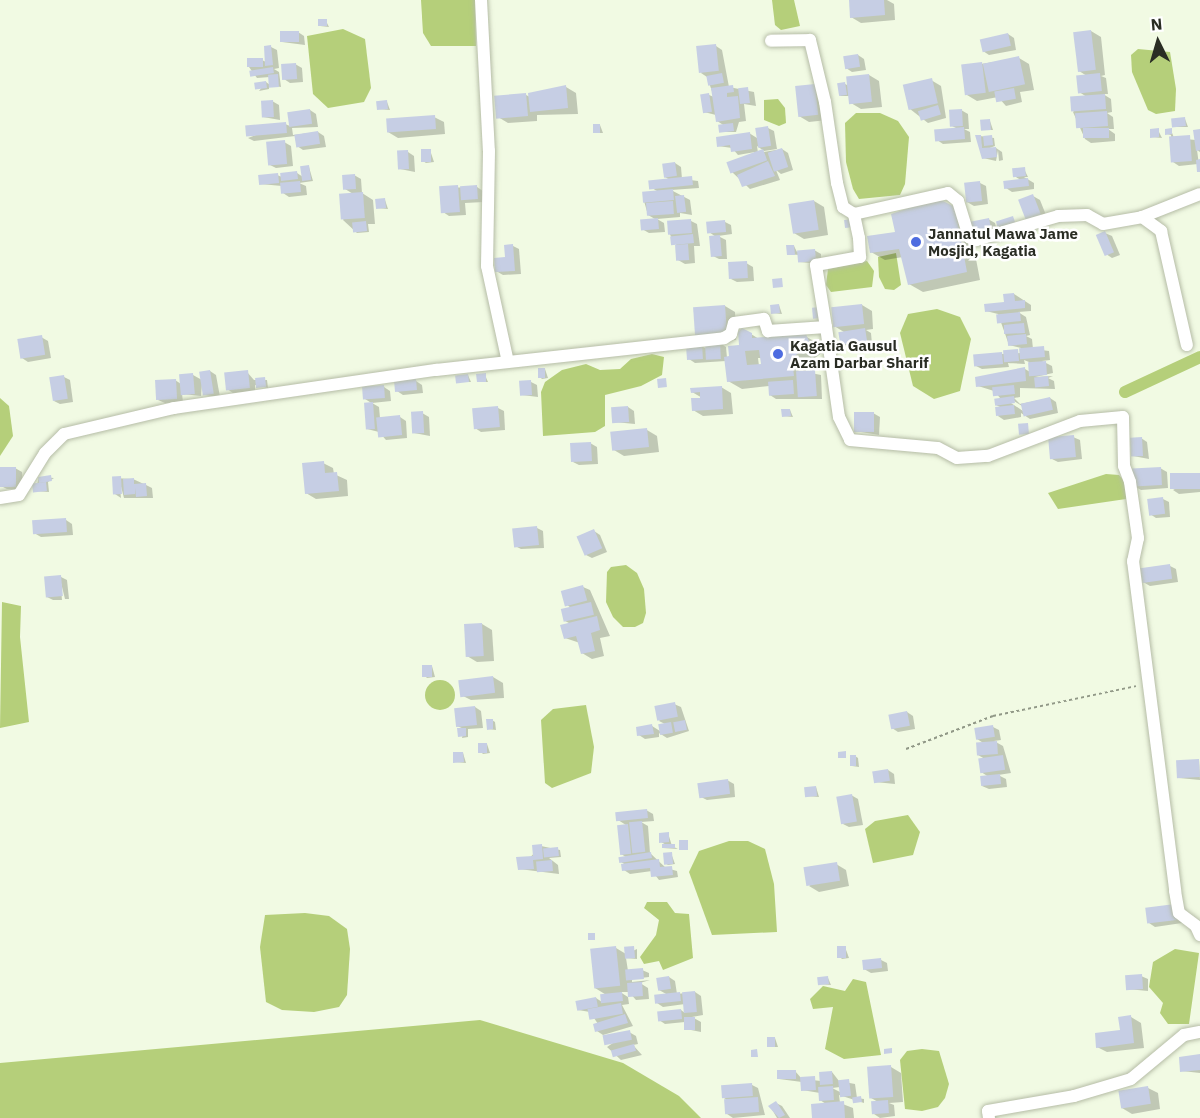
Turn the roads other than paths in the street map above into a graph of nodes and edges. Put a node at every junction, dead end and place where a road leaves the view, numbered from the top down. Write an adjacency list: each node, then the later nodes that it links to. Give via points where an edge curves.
1 (481, 0): 8 (street, via 489,151 487,266)
2 (771, 41): 4 (street, via 810,40 843,207)
3 (1200, 194): 5 (street)
4 (854, 214): 5 (street, via 948,193 958,201 969,237 976,240 1058,216 1087,215 1102,224); 6 (street, via 860,257 816,265)
5 (1142, 217): 7 (street, via 1161,231)
6 (826, 327): 8 (street, via 768,331 764,319 734,323 731,334 724,338); 10 (street, via 839,417 850,440 938,448 957,458 988,456 1080,422 1123,417 1124,466 1138,538 1133,561 1179,913 1196,926)
7 (1187, 345)
8 (508, 362): 9 (street, via 174,408 64,434 45,453 19,495)
9 (0, 498)
10 (1200, 935)
11 (1200, 1032): 12 (street, via 1184,1035 1131,1079 1074,1096 988,1111)
12 (989, 1118)

